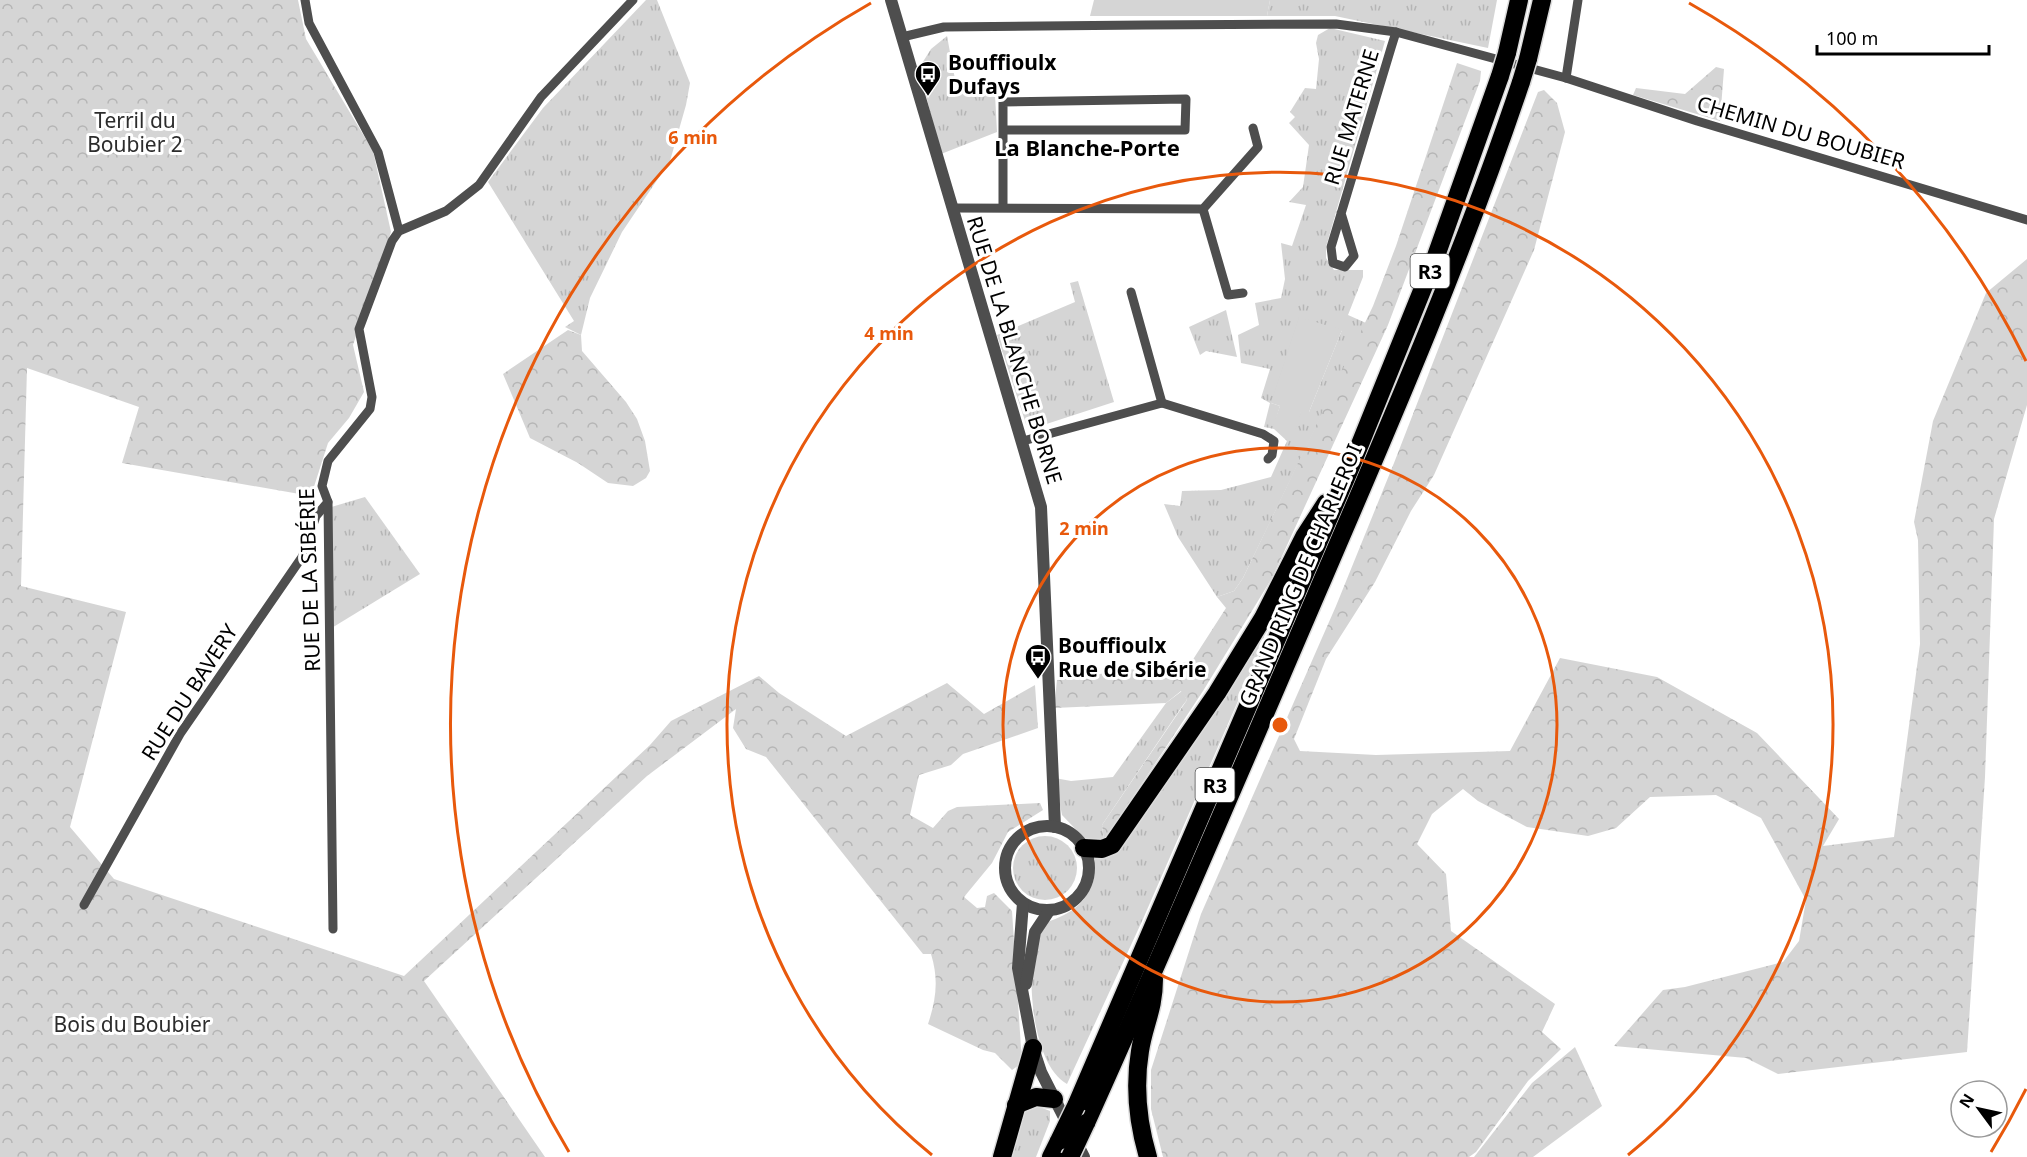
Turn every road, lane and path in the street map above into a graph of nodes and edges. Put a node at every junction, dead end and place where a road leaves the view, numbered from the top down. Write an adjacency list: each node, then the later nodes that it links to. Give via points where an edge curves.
1 (304, 0): 17 (street, via 309,23 378,152)
2 (633, 0): 17 (street, via 541,96 479,185 446,211)
3 (891, 0): 8 (street, RUE DE LA BLANCHE BORNE)
4 (1520, 0): 23 (highway, GRAND RING DE CHARLEROI / R3, bridge, via 1500,76 1440,245)
5 (1542, 0): 31 (highway, GRAND RING DE CHARLEROI / R3, bridge, via 1528,59 1489,179 1400,399)
6 (1578, 0): 9 (street)
7 (1396, 32): 8 (street, CHEMIN DU BOUBIER, via 1336,24 944,27); 9 (street, CHEMIN DU BOUBIER); 15 (street, RUE MATERNE)
8 (902, 37): 13 (street, RUE DE LA BLANCHE BORNE)
9 (1566, 78): 16 (street, CHEMIN DU BOUBIER)
10 (1253, 129): 14 (street, via 1258,147)
11 (1004, 130): 11 (street, via 1185,130 1186,99 1003,102); 12 (street)
12 (1003, 207): 13 (street); 14 (street)
13 (952, 208): 21 (street, RUE DE LA BLANCHE BORNE)
14 (1203, 209): 19 (street, via 1228,295)
15 (1341, 213): 15 (street, RUE MATERNE, via 1330,248 1333,263 1345,267 1354,256)
16 (2027, 220)
17 (399, 231): 24 (street, RUE DE LA SIBÉRIE, via 359,328 372,397 370,409 328,461 322,486)
18 (1131, 292): 20 (street)
19 (1243, 293)
20 (1162, 403): 21 (street); 22 (street, via 1263,434 1274,441)
21 (1023, 441): 25 (street, RUE DE LA BLANCHE BORNE, via 1041,507)
22 (1268, 459)
23 (1352, 464): 26 (highway, via 1304,537 1263,618 1152,791 1112,845); 36 (highway, GRAND RING DE CHARLEROI / R3, bridge)
24 (328, 502): 28 (street, RUE DU BAVERY, via 316,516 302,556 180,734); 30 (street, RUE DE LA SIBÉRIE)
25 (1055, 827): 26 (street, via 1074,836); 27 (street, via 1026,831 1007,853 1006,882)
26 (1084, 848): 29 (street, via 1089,868 1084,889 1069,904)
27 (1023, 903): 29 (street); 32 (street, via 1018,968)
28 (84, 905)
29 (1049, 910): 32 (street, via 1035,933)
30 (333, 928)
31 (1154, 972): 38 (highway, GRAND RING DE CHARLEROI / R3, bridge); 40 (highway, via 1154,1003 1140,1049 1136,1080 1138,1113)
32 (1024, 997): 33 (street)
33 (1033, 1048): 34 (street); 35 (highway)
34 (1054, 1099): 35 (highway, via 1036,1096); 39 (street)
35 (1016, 1105): 37 (highway)
36 (1055, 1149)
37 (1002, 1157)
38 (1070, 1157)
39 (1084, 1157)
40 (1148, 1157)

